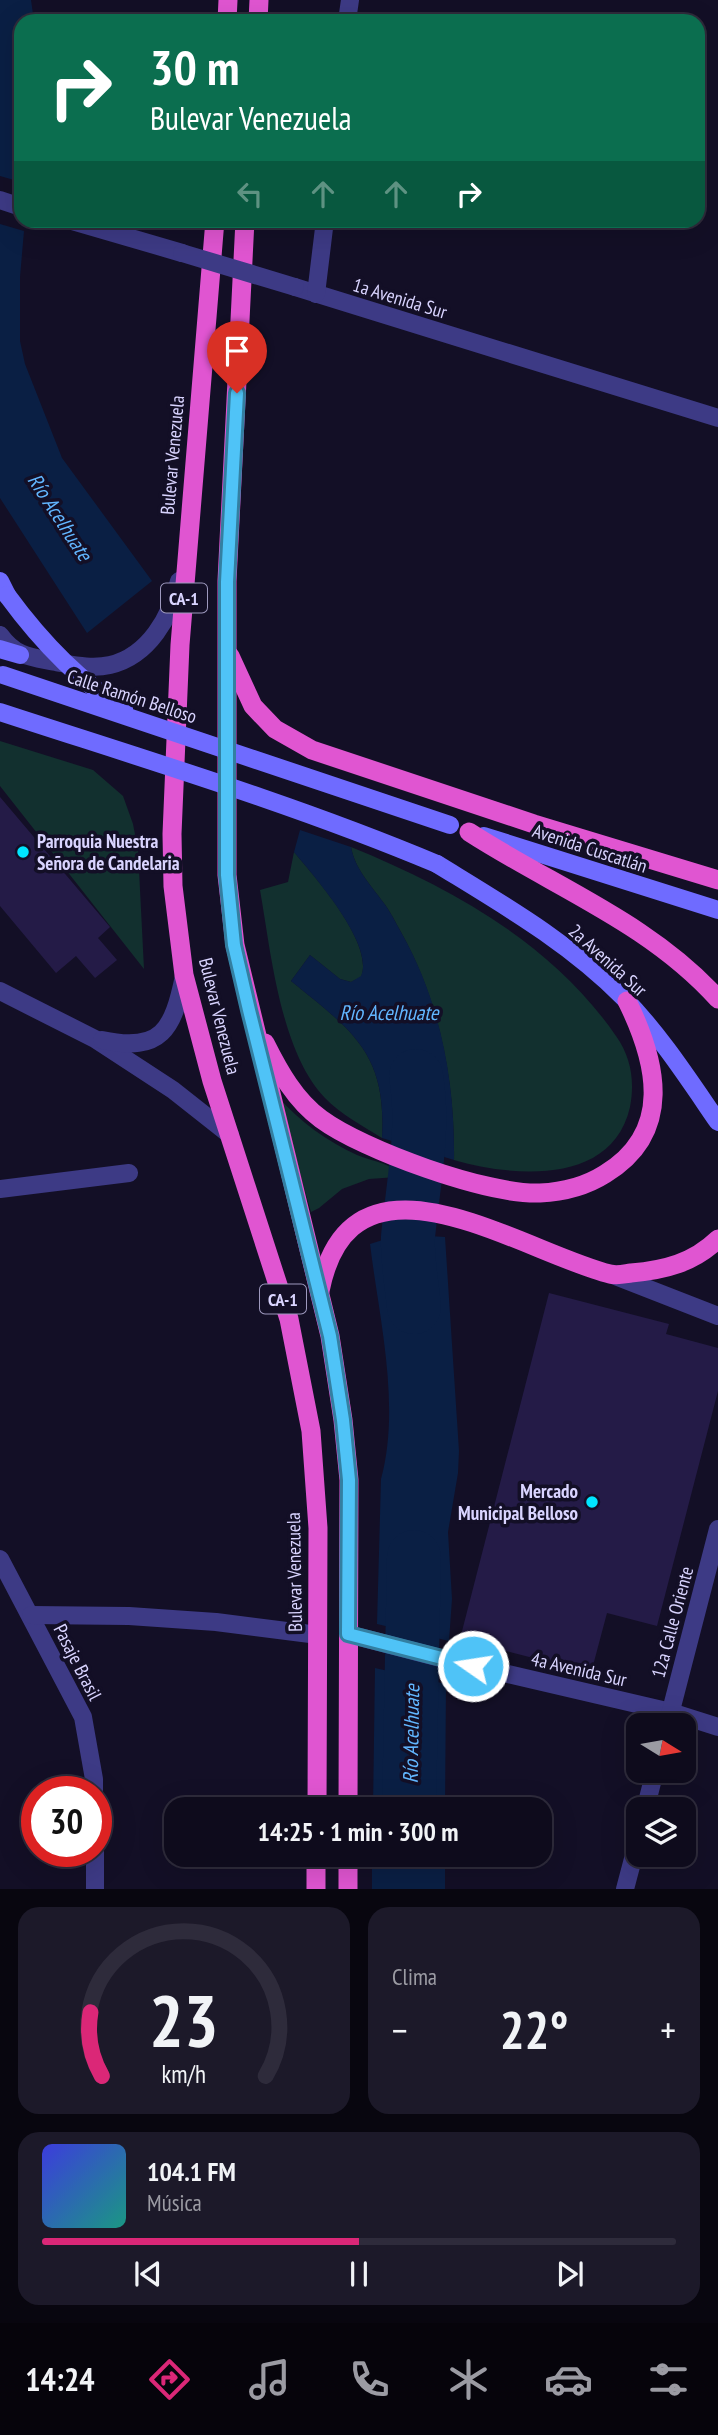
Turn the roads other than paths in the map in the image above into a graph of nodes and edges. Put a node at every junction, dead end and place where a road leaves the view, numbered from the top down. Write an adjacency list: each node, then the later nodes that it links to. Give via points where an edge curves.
1 (96, 228): 5 (street, 1a Avenida Sur, bridge)
2 (214, 228): 7 (highway, Bulevar Venezuela / CA-1)
3 (245, 228): 10 (highway, Bulevar Venezuela / CA-1)
4 (324, 228): 5 (street)
5 (316, 294): 6 (street, 1a Avenida Sur)
6 (718, 418)
7 (188, 543): 12 (street, via 177,593 164,622 128,659 83,666); 20 (highway, Bulevar Venezuela / CA-1, via 172,834)
8 (3, 588): 15 (main road, bridge, via 29,626 64,663)
9 (0, 635): 12 (street)
10 (226, 648): 18 (highway, via 253,706 275,729 312,750); 24 (highway, Bulevar Venezuela / CA-1, via 227,875 234,945)
11 (0, 649): 12 (main road)
12 (20, 655)
13 (2, 675): 15 (main road, Calle Ramón Belloso, bridge)
14 (0, 712): 23 (main road, 2a Avenida Sur, bridge, via 271,800 437,864 531,922)
15 (145, 722): 16 (main road, Calle Ramón Belloso, bridge)
16 (450, 825): 17 (main road, Avenida Cuscatlán)
17 (470, 832): 19 (main road, Avenida Cuscatlán); 22 (highway, via 634,927 685,965)
18 (718, 880)
19 (718, 910)
20 (184, 975): 25 (street, via 178,1006 157,1037 140,1044); 27 (highway, Bulevar Venezuela / CA-1)
21 (0, 992): 25 (street)
22 (718, 999)
23 (627, 1001): 24 (highway, via 648,1052 654,1098 651,1118 625,1159 594,1180 558,1192 521,1192 452,1176 338,1130 319,1118 283,1078); 26 (main road, 2a Avenida Sur)
24 (249, 1010): 32 (highway, Bulevar Venezuela / CA-1)
25 (95, 1039): 27 (street, via 173,1090)
26 (718, 1122)
27 (230, 1135): 38 (highway, Bulevar Venezuela / CA-1, via 289,1319 304,1390 318,1528)
28 (129, 1173): 29 (street)
29 (0, 1189)
30 (718, 1239): 31 (highway, via 676,1266)
31 (612, 1275): 32 (highway, via 448,1214 407,1208 356,1224 328,1259); 33 (street)
32 (319, 1295): 37 (highway, Bulevar Venezuela / CA-1, via 337,1376 349,1480)
33 (718, 1316)
34 (718, 1529): 40 (street, 12a Calle Oriente)
35 (0, 1559): 36 (street, Pasaje Brasil)
36 (31, 1615): 38 (street, via 216,1622); 43 (street, Pasaje Brasil, via 83,1717)
37 (348, 1634): 39 (street, 4a Avenida Sur); 45 (highway, Bulevar Venezuela / CA-1)
38 (317, 1635): 44 (highway, Bulevar Venezuela / CA-1)
39 (647, 1713)
40 (671, 1713)
41 (696, 1723): 42 (street, 4a Avenida Sur)
42 (718, 1727)
43 (93, 1776)
44 (317, 1797)
45 (348, 1797)
46 (94, 1867): 50 (street)
47 (316, 1867): 51 (highway)
48 (348, 1867): 52 (highway)
49 (631, 1867): 53 (street)
50 (95, 1889)
51 (316, 1889)
52 (348, 1889)
53 (625, 1889)

